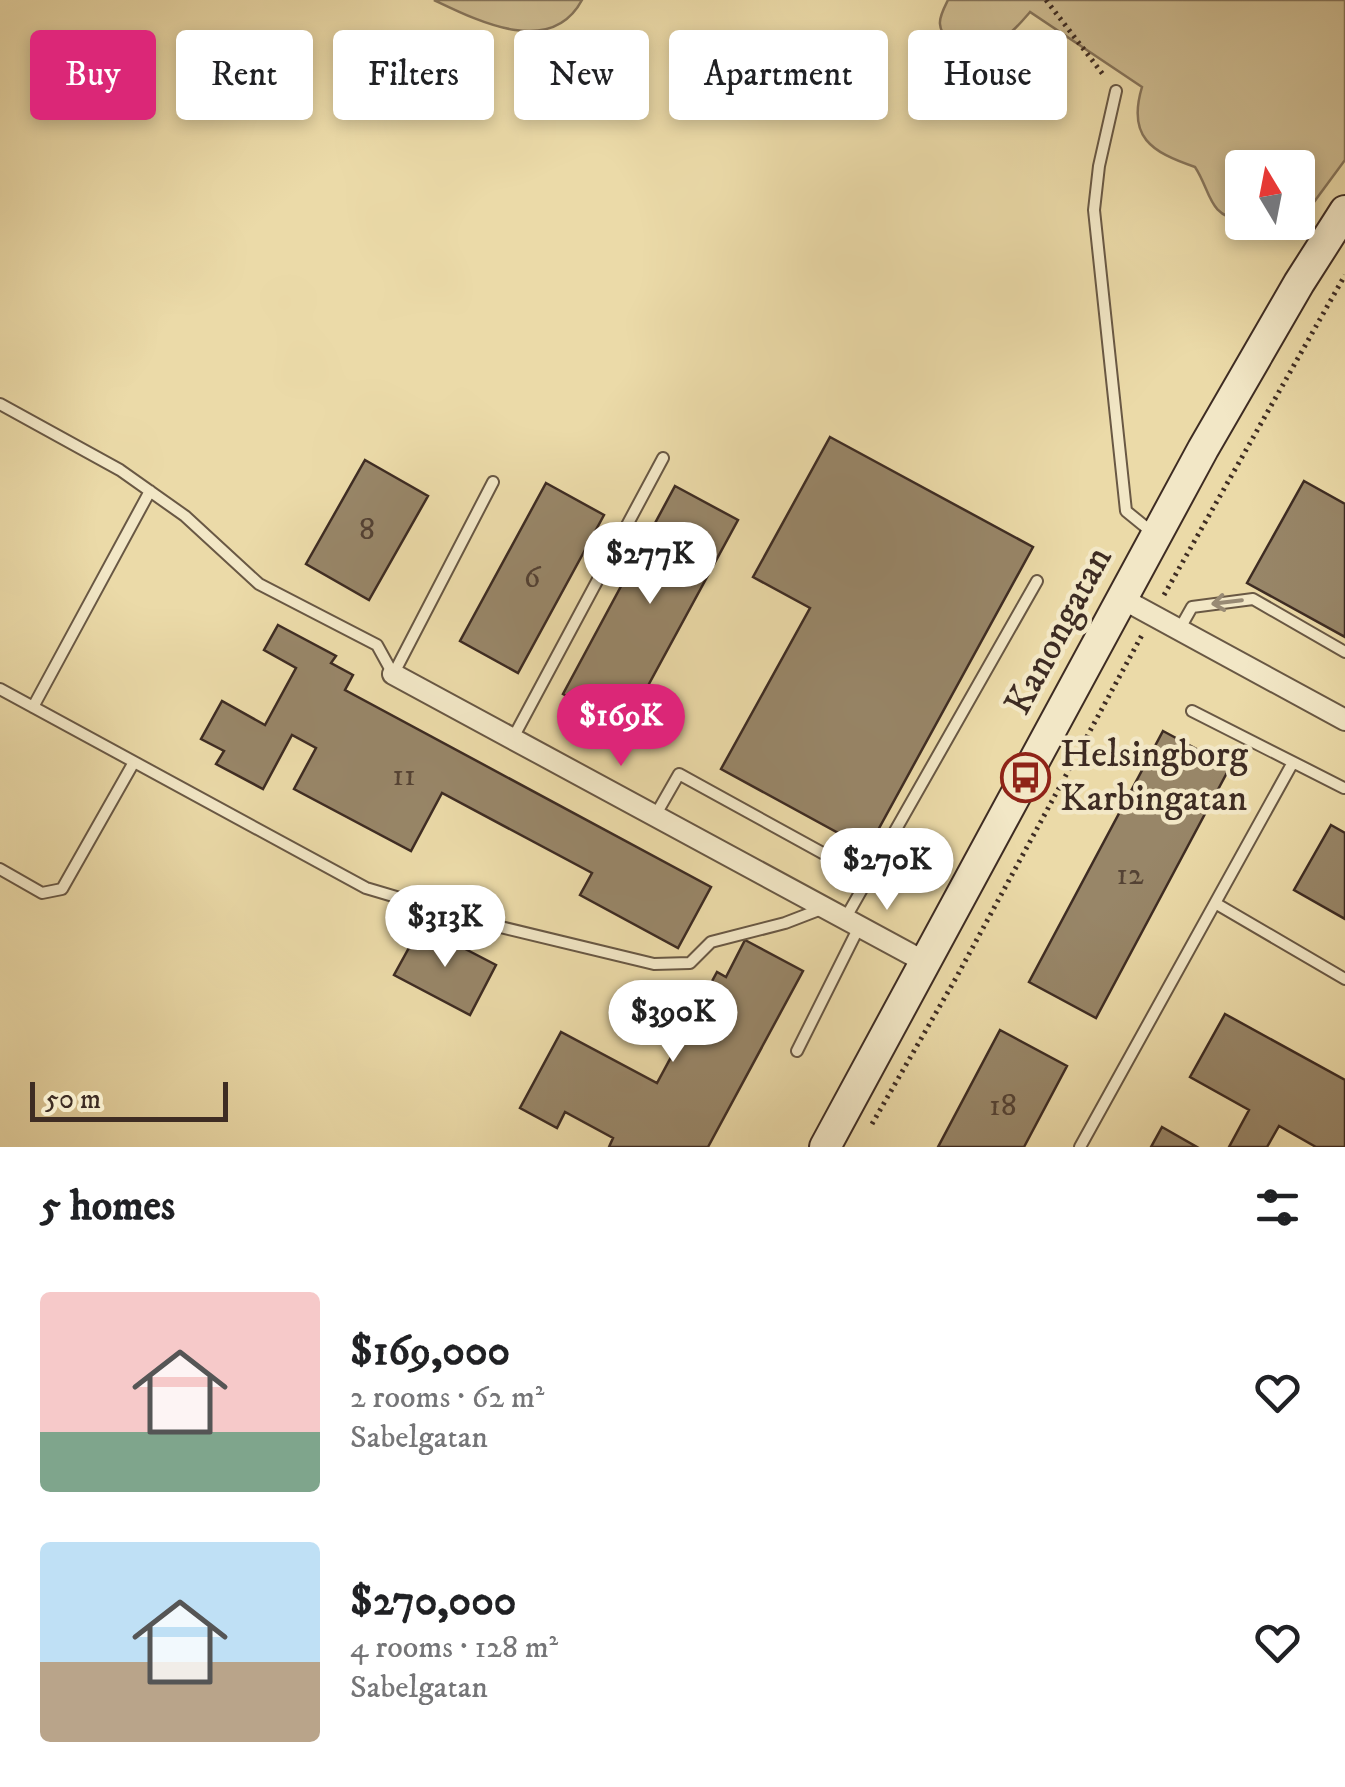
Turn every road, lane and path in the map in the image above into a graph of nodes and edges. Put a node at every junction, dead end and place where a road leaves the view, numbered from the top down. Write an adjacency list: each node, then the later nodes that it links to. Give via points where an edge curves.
1 (1046, 0): 2 (path)
2 (1116, 91): 9 (lane, via 1096,188 1096,234 1126,511)
3 (1345, 211): 9 (street, Kanongatan)
4 (1345, 275): 12 (path)
5 (0, 404): 8 (lane)
6 (663, 458): 20 (lane)
7 (492, 482): 15 (lane)
8 (150, 491): 15 (lane, via 259,584 376,645); 17 (lane)
9 (1156, 534): 11 (street, Kanongatan)
10 (1038, 581): 26 (lane)
11 (1121, 598): 12 (street); 30 (street, Kanongatan)
12 (1152, 616): 13 (street); 33 (path)
13 (1178, 630): 14 (lane, one-way to 13, via 1253,599 1192,607); 19 (street)
14 (1345, 652)
15 (393, 674): 20 (street)
16 (0, 689): 17 (lane)
17 (32, 707): 21 (lane)
18 (1192, 711): 22 (lane)
19 (1345, 720)
20 (512, 739): 24 (street)
21 (134, 762): 25 (lane, via 62,889 42,893); 28 (lane, via 366,888 654,964 690,962 712,942)
22 (1292, 764): 23 (lane); 27 (lane)
23 (1344, 788)
24 (655, 816): 26 (lane, via 679,774); 28 (street)
25 (0, 869)
26 (868, 878): 29 (lane)
27 (1214, 903): 31 (lane); 35 (lane)
28 (825, 908): 29 (street)
29 (852, 923): 30 (street); 32 (lane)
30 (925, 962): 34 (street, Kanongatan)
31 (1345, 979)
32 (797, 1050)
33 (868, 1132)
34 (825, 1147)
35 (1080, 1147)

